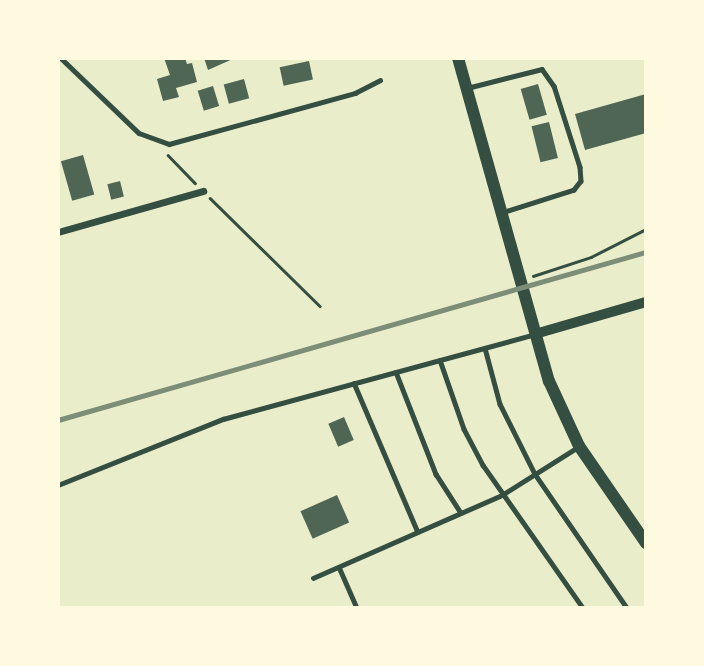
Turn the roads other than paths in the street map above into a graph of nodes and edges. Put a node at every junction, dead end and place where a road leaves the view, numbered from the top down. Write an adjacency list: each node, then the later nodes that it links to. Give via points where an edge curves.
1 (61, 58): 3 (lane, via 139,133 156,142 181,143 355,93)
2 (458, 58): 4 (main road)
3 (380, 80)
4 (467, 88): 6 (main road); 6 (lane, via 542,69 554,86 580,167 581,181 574,190)
5 (203, 191): 7 (street)
6 (501, 213): 9 (main road)
7 (58, 232)
8 (646, 302): 9 (street)
9 (535, 334): 10 (lane); 14 (main road, via 549,381)
10 (485, 348): 11 (lane); 15 (lane, via 496,392)
11 (440, 360): 12 (lane); 17 (lane, via 464,429)
12 (396, 372): 13 (lane); 18 (lane, via 436,474)
13 (354, 383): 16 (lane, via 223,419); 19 (lane)
14 (579, 446): 15 (lane); 20 (main road)
15 (535, 474): 17 (lane); 25 (lane)
16 (58, 485)
17 (502, 495): 18 (lane); 24 (lane)
18 (461, 513): 19 (lane)
19 (418, 532): 21 (lane)
20 (646, 542)
21 (339, 567): 22 (lane); 23 (lane)
22 (313, 578)
23 (357, 608)
24 (583, 608)
25 (627, 608)

